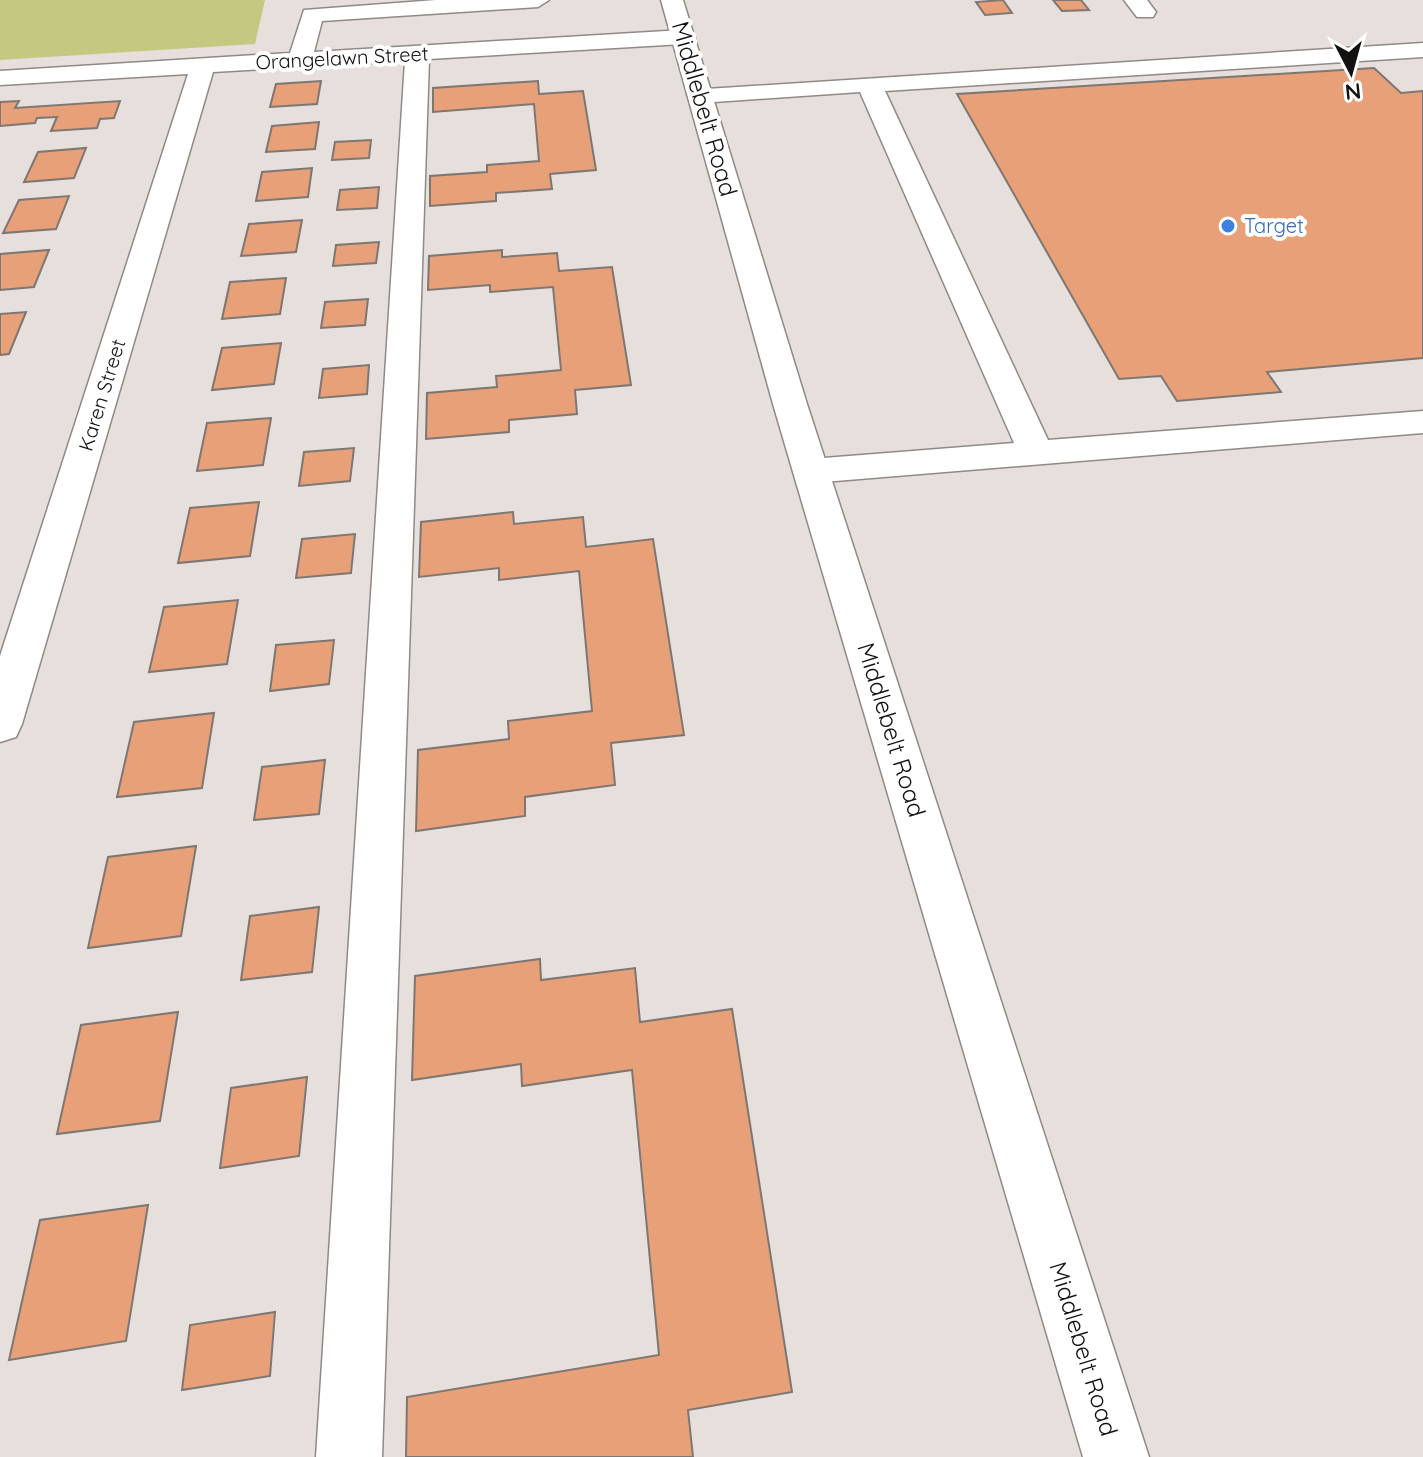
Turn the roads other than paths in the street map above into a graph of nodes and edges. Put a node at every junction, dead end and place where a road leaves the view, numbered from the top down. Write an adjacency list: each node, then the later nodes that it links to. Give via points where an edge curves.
1 (538, 0): 3 (street)
2 (672, 0): 4 (street, Middlebelt Road)
3 (313, 7): 7 (street)
4 (683, 37): 6 (street, Orangelawn Street); 11 (street, Middlebelt Road)
5 (1423, 50): 10 (street)
6 (417, 53): 7 (street, Orangelawn Street); 16 (street)
7 (300, 60): 8 (street, Orangelawn Street)
8 (203, 66): 9 (street, Orangelawn Street); 15 (street, Karen Street)
9 (0, 78)
10 (870, 86): 11 (street); 13 (street)
11 (700, 95): 14 (street, Middlebelt Road)
12 (1423, 422): 13 (street)
13 (1036, 453): 14 (street)
14 (811, 471): 17 (street, Middlebelt Road)
15 (0, 724)
16 (349, 1457)
17 (1116, 1457)

